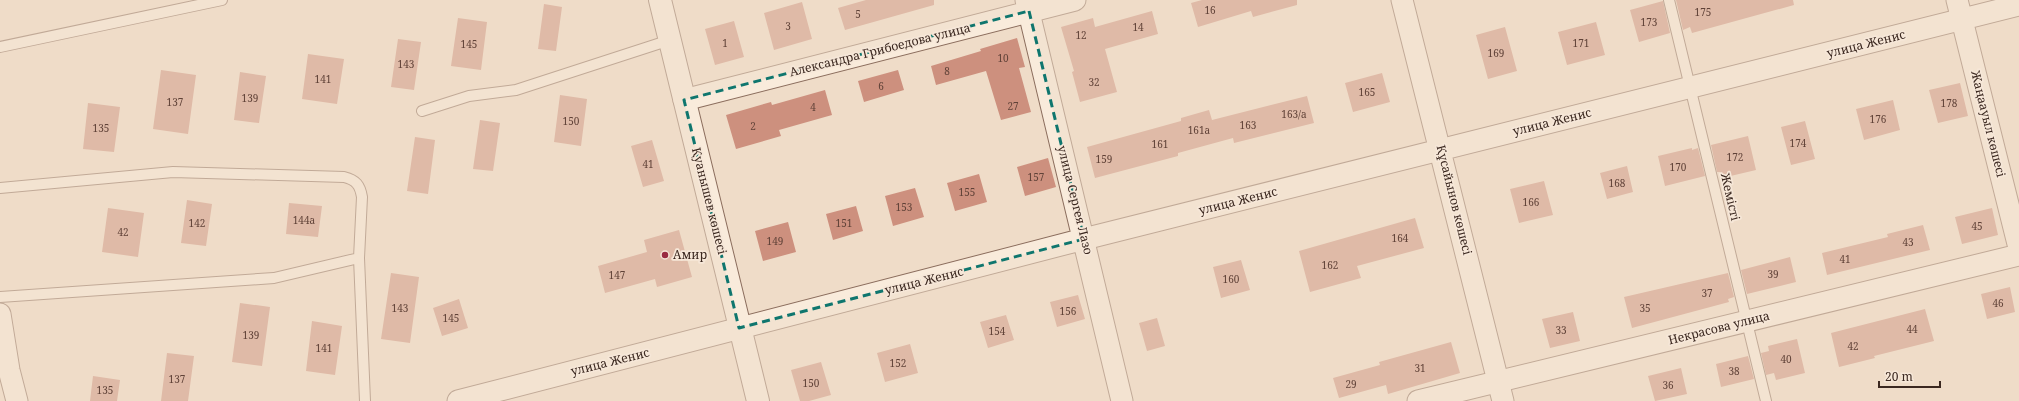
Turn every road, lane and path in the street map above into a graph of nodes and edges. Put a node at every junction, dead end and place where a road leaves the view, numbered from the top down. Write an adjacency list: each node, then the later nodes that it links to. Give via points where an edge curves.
1 (222, 0): 10 (lane)
2 (660, 0): 9 (street, Қуанышев көшесі)
3 (1075, 0): 7 (street, Александра Грибоедова улица)
4 (1402, 0): 14 (street, Құсайынов көшесі)
5 (1669, 0): 11 (lane, Жемісті)
6 (2019, 5): 8 (street, улица Женис)
7 (1028, 6): 12 (street, Александра Грибоедова улица); 16 (street, улица Сергея Лазо)
8 (1960, 10): 11 (street, улица Женис); 17 (street, Жаңаауыл көшесі)
9 (670, 40): 12 (street, Қуанышев көшесі); 13 (lane, via 516,90 469,96)
10 (0, 47)
11 (1691, 88): 14 (street, улица Женис); 22 (lane, Жемісті)
12 (684, 100): 23 (street, Қуанышев көшесі)
13 (422, 111)
14 (1441, 150): 16 (street, улица Женис); 25 (street, Құсайынов көшесі)
15 (0, 188): 19 (lane, via 173,172 344,177 356,181 361,188)
16 (1084, 239): 23 (street, улица Женис); 30 (street, улица Сергея Лазо)
17 (2019, 248)
18 (2019, 255): 22 (street, Некрасова улица)
19 (359, 258): 20 (lane, via 274,278); 27 (lane)
20 (0, 297)
21 (0, 314): 24 (street)
22 (1747, 321): 25 (street, Некрасова улица); 33 (lane, Жемісті)
23 (740, 328): 28 (street, улица Женис); 29 (street, Қуанышев көшесі)
24 (4, 370): 26 (street)
25 (1498, 381): 31 (street, Некрасова улица); 32 (street, Құсайынов көшесі)
26 (17, 401)
27 (364, 401)
28 (458, 401)
29 (758, 401)
30 (1122, 401)
31 (1418, 401)
32 (1503, 401)
33 (1766, 401)

